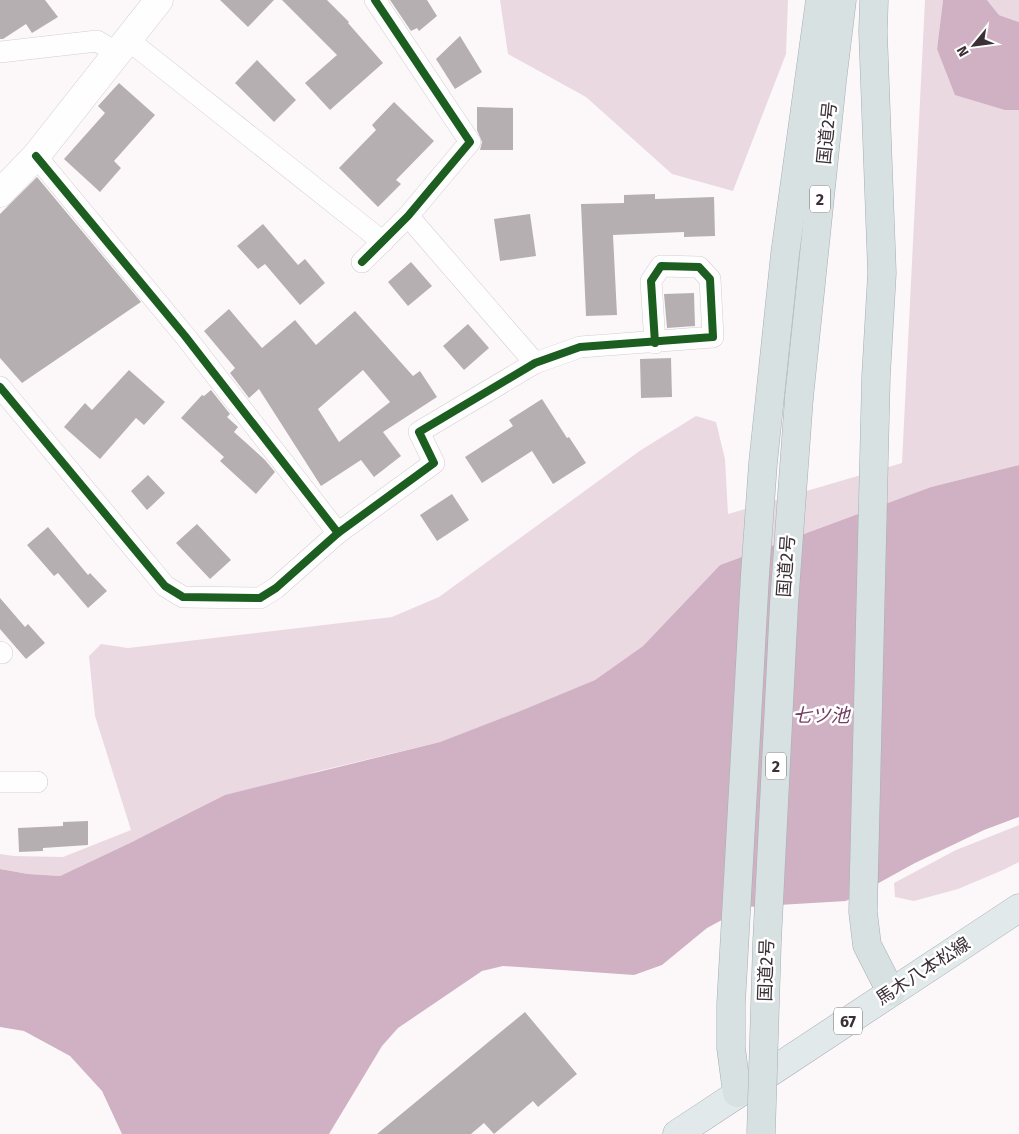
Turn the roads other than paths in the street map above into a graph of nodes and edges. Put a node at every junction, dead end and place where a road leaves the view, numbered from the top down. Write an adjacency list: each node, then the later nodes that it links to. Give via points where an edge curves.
1 (159, 0): 6 (street)
2 (375, 0): 10 (street, via 470,142)
3 (820, 0): 21 (highway, via 786,254 763,463 730,1004)
4 (842, 0): 23 (highway, 国道2号 / 2, bridge, via 799,398 784,604)
5 (874, 0): 20 (highway, via 882,273 876,376 863,912 867,945)
6 (122, 46): 7 (street, via 97,41); 8 (street); 11 (street)
7 (0, 52)
8 (36, 156): 9 (street); 16 (street, via 185,336)
9 (0, 193)
10 (408, 216): 11 (street); 14 (street)
11 (382, 242): 12 (street)
12 (362, 262)
13 (655, 343): 14 (street, via 580,347)
14 (535, 363): 16 (street, via 419,432 434,463)
15 (0, 387): 16 (street, via 165,586 183,597 260,598 276,588)
16 (338, 533)
17 (0, 782): 18 (street)
18 (38, 782)
19 (1019, 908): 20 (main road, 馬木八本松線 / 67)
20 (891, 992): 21 (main road, 馬木八本松線 / 67)
21 (737, 1093): 22 (main road, 馬木八本松線 / 67)
22 (677, 1134)
23 (761, 1134)

